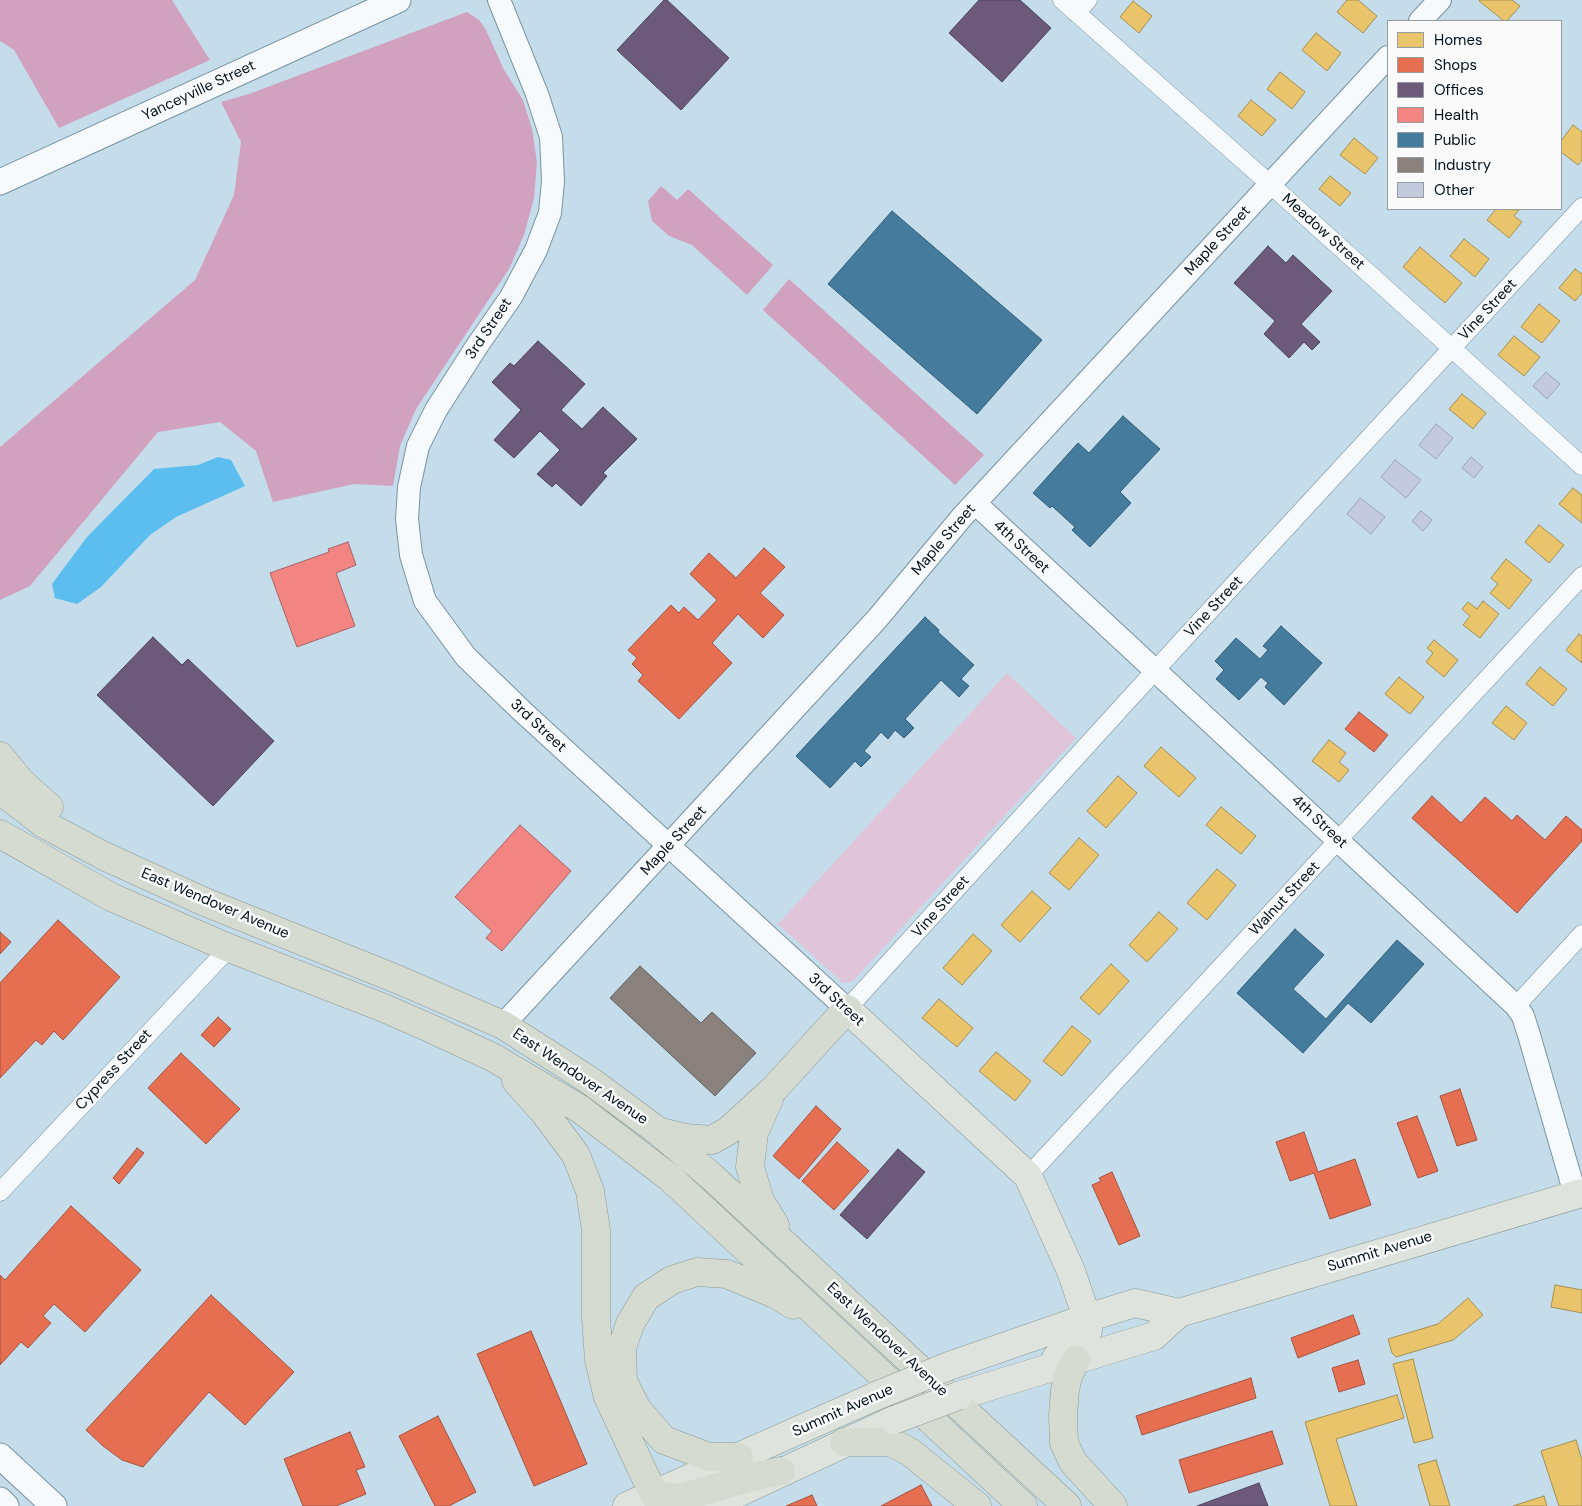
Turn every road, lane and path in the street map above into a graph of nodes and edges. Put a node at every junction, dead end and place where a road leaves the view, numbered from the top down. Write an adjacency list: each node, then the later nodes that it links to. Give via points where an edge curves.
1 (398, 0): 9 (main road, Yanceyville Street)
2 (499, 0): 21 (street, 3rd Street, via 538,94 550,137 553,181 550,213 536,250 511,297 436,410 418,446 409,487 407,519 411,555 425,600 466,657)
3 (1062, 0): 6 (street, Meadow Street)
4 (1088, 0): 6 (street)
5 (1440, 0): 7 (street)
6 (1076, 13): 10 (street, Meadow Street)
7 (1421, 20)
8 (1387, 57): 10 (street, Maple Street)
9 (0, 182)
10 (1271, 185): 12 (street, Meadow Street); 14 (street, Maple Street)
11 (1582, 207): 12 (street, Vine Street)
12 (1453, 348): 13 (street, Meadow Street); 16 (street, Vine Street)
13 (1582, 466)
14 (975, 504): 16 (street, 4th Street); 21 (street, Maple Street, via 878,619)
15 (1582, 576): 20 (street, Walnut Street)
16 (1156, 672): 20 (street, 4th Street); 26 (street, Vine Street)
17 (0, 756): 22 (highway, via 21,782)
18 (0, 790): 22 (highway, East Wendover Avenue, via 44,824)
19 (0, 834): 24 (highway, East Wendover Avenue, via 111,897)
20 (1339, 841): 25 (street, 4th Street); 32 (street, Walnut Street)
21 (668, 846): 26 (street, 3rd Street); 27 (street, Maple Street)
22 (104, 856): 27 (highway, East Wendover Avenue, via 205,902)
23 (1582, 934): 25 (street)
24 (229, 948): 28 (highway, East Wendover Avenue); 33 (street, Cypress Street)
25 (1516, 1006): 34 (street, 4th Street, via 1523,1016)
26 (847, 1009): 30 (highway); 32 (main road, 3rd Street)
27 (503, 1025): 28 (highway, via 480,1037); 31 (highway, East Wendover Avenue, via 589,1080)
28 (434, 1030): 29 (highway, East Wendover Avenue)
29 (494, 1058): 38 (highway, East Wendover Avenue, via 580,1109 669,1177); 45 (highway, via 544,1112 576,1155 590,1191 596,1230 598,1360 608,1397)
30 (774, 1089): 31 (highway, via 728,1132 712,1140); 35 (highway, via 754,1133 750,1167 760,1201)
31 (658, 1131): 35 (highway, East Wendover Avenue)
32 (1028, 1176): 37 (main road, 3rd Street, via 1071,1271)
33 (0, 1192)
34 (1579, 1194): 36 (main road, Summit Avenue)
35 (790, 1250): 53 (highway, East Wendover Avenue)
36 (1179, 1312): 37 (main road, Summit Avenue, via 1136,1303); 39 (main road, Summit Avenue, via 1154,1336)
37 (1087, 1318): 40 (main road, via 1085,1338); 43 (main road, Summit Avenue, bridge, via 949,1366)
38 (832, 1329): 43 (highway, via 775,1294 727,1274 697,1272 672,1280 646,1297 630,1324 622,1348 623,1380 637,1409 664,1440 709,1457); 52 (highway, East Wendover Avenue)
39 (1076, 1360): 40 (main road, Summit Avenue); 54 (highway, via 1065,1390 1064,1443 1073,1462)
40 (1031, 1373): 41 (main road, Summit Avenue, bridge, via 894,1420)
41 (844, 1442): 44 (main road, Summit Avenue); 51 (highway, via 891,1442 910,1452)
42 (0, 1456): 48 (main road)
43 (739, 1457): 45 (main road, Summit Avenue)
44 (781, 1472): 45 (highway, via 680,1498); 50 (main road, Summit Avenue)
45 (654, 1494): 49 (main road, Summit Avenue)
46 (0, 1500): 47 (main road)
47 (6, 1506)
48 (54, 1506)
49 (627, 1506)
50 (710, 1506)
51 (977, 1506)
52 (1023, 1506)
53 (1066, 1506)
54 (1113, 1506)

